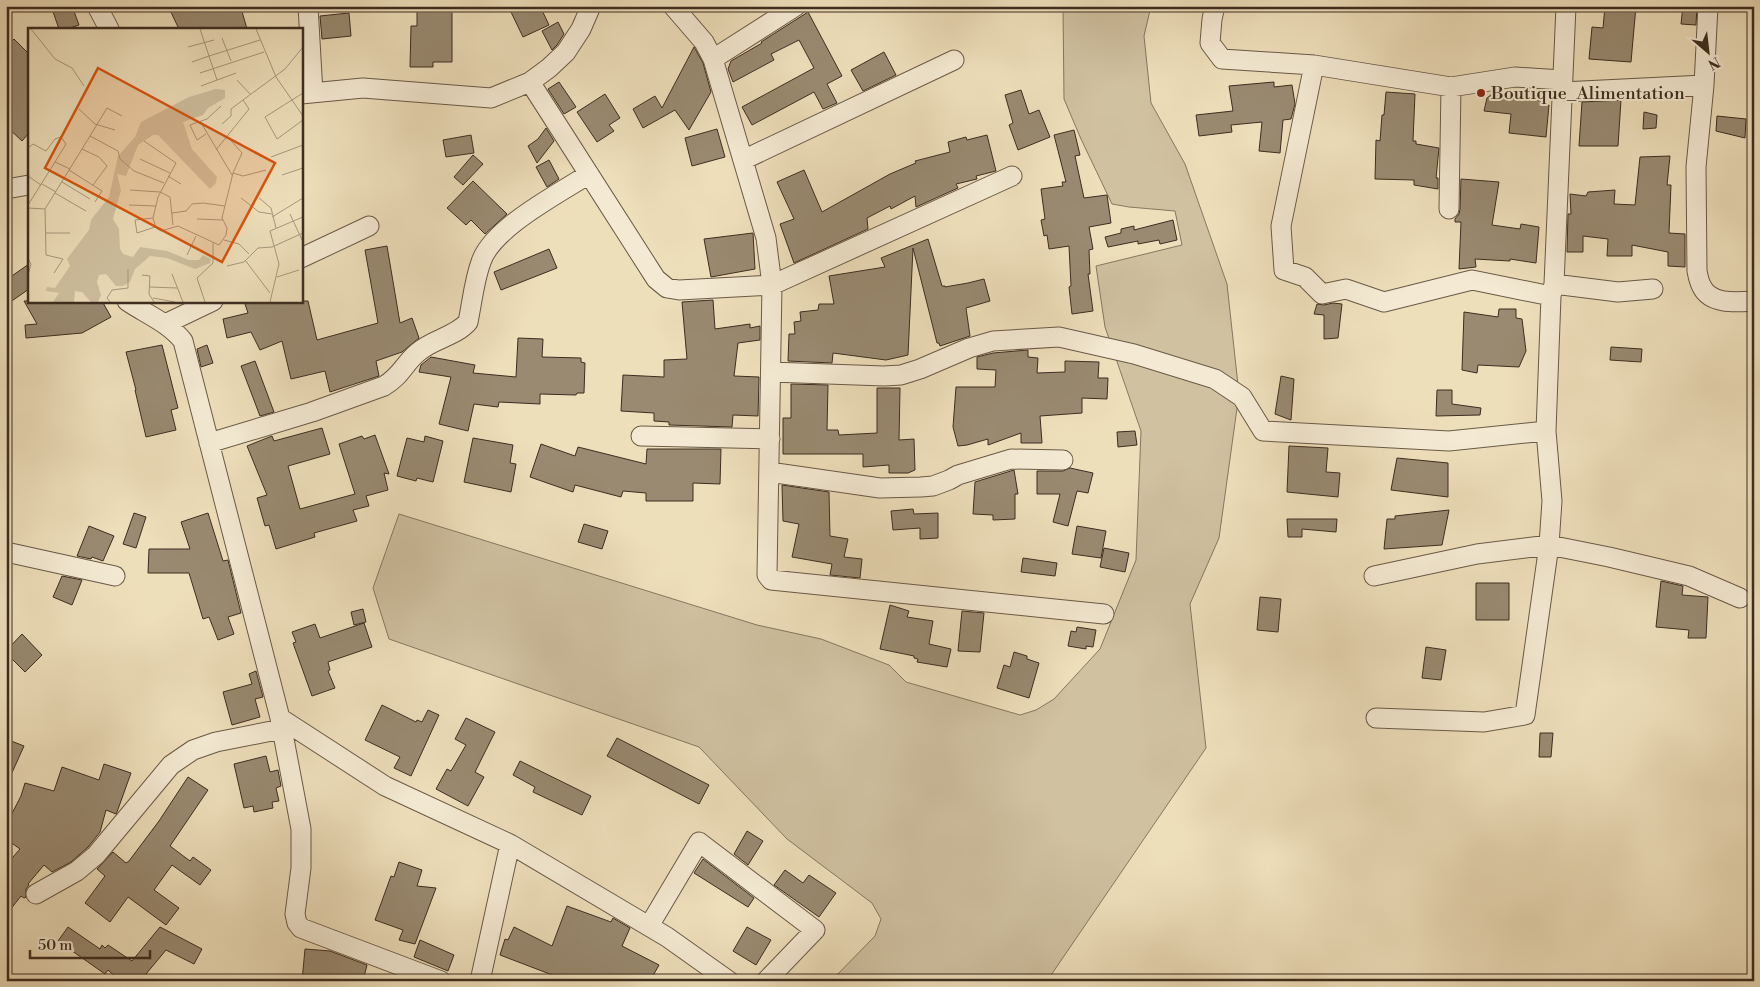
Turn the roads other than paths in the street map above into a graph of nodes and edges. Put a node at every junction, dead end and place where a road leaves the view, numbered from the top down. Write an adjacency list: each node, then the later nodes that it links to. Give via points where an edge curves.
1 (97, 6): 9 (street)
2 (308, 6): 17 (street)
3 (591, 6): 13 (street, via 566,52)
4 (673, 6): 10 (street, via 704,42)
5 (796, 6): 10 (street)
6 (1215, 6): 12 (street, via 1210,44 1222,59)
7 (1566, 6): 15 (street)
8 (1708, 6): 14 (street)
9 (108, 28)
10 (713, 59): 18 (street)
11 (954, 60): 18 (street)
12 (1314, 65): 16 (street); 28 (street, via 1281,226 1284,270 1305,278 1322,294 1346,289 1384,302 1472,280)
13 (530, 82): 17 (street, via 490,98 363,88); 19 (street)
14 (1704, 85): 15 (street); 29 (street, via 1696,167 1697,272 1702,288 1708,294 1725,302)
15 (1562, 86): 16 (street, via 1515,77); 28 (street)
16 (1452, 87): 23 (street)
17 (307, 93)
18 (743, 160): 26 (street, via 766,238)
19 (589, 174): 26 (street, via 662,286 678,290); 37 (street, via 506,228 490,245 481,262 468,322 463,328 416,353 394,380 312,412)
20 (1012, 176): 26 (street)
21 (28, 185): 22 (street)
22 (6, 190)
23 (1449, 209)
24 (369, 226): 25 (street)
25 (302, 258)
26 (772, 285): 33 (street)
27 (1654, 288): 28 (street, via 1618,292)
28 (1553, 290): 34 (street)
29 (1754, 301)
30 (129, 302): 32 (street)
31 (210, 302): 32 (street)
32 (165, 324): 37 (street, via 183,342)
33 (771, 372): 34 (street, via 901,375 994,341 1059,337 1134,354 1215,379 1242,397 1263,431 1449,440); 36 (street)
34 (1546, 431): 40 (street, via 1552,501)
35 (641, 436): 36 (street)
36 (770, 439): 39 (street)
37 (209, 443): 47 (street)
38 (1063, 460): 39 (street, via 1011,459 933,486 921,487 880,488)
39 (769, 472): 45 (street, via 767,575 771,580)
40 (1549, 545): 43 (street, via 1477,554); 44 (street, via 1689,576); 46 (street, via 1526,715 1484,722)
41 (6, 552): 42 (street)
42 (115, 576)
43 (1374, 576)
44 (1740, 598)
45 (1104, 614)
46 (1376, 718)
47 (281, 724): 48 (street, via 385,786); 49 (street, via 193,750 171,765 96,855 77,871); 51 (street, via 301,829 297,923 302,928)
48 (510, 844): 50 (street); 52 (street)
49 (36, 894)
50 (649, 926): 53 (street); 54 (street, via 699,842 815,930)
51 (441, 981)
52 (480, 981)
53 (729, 981)
54 (766, 981)

